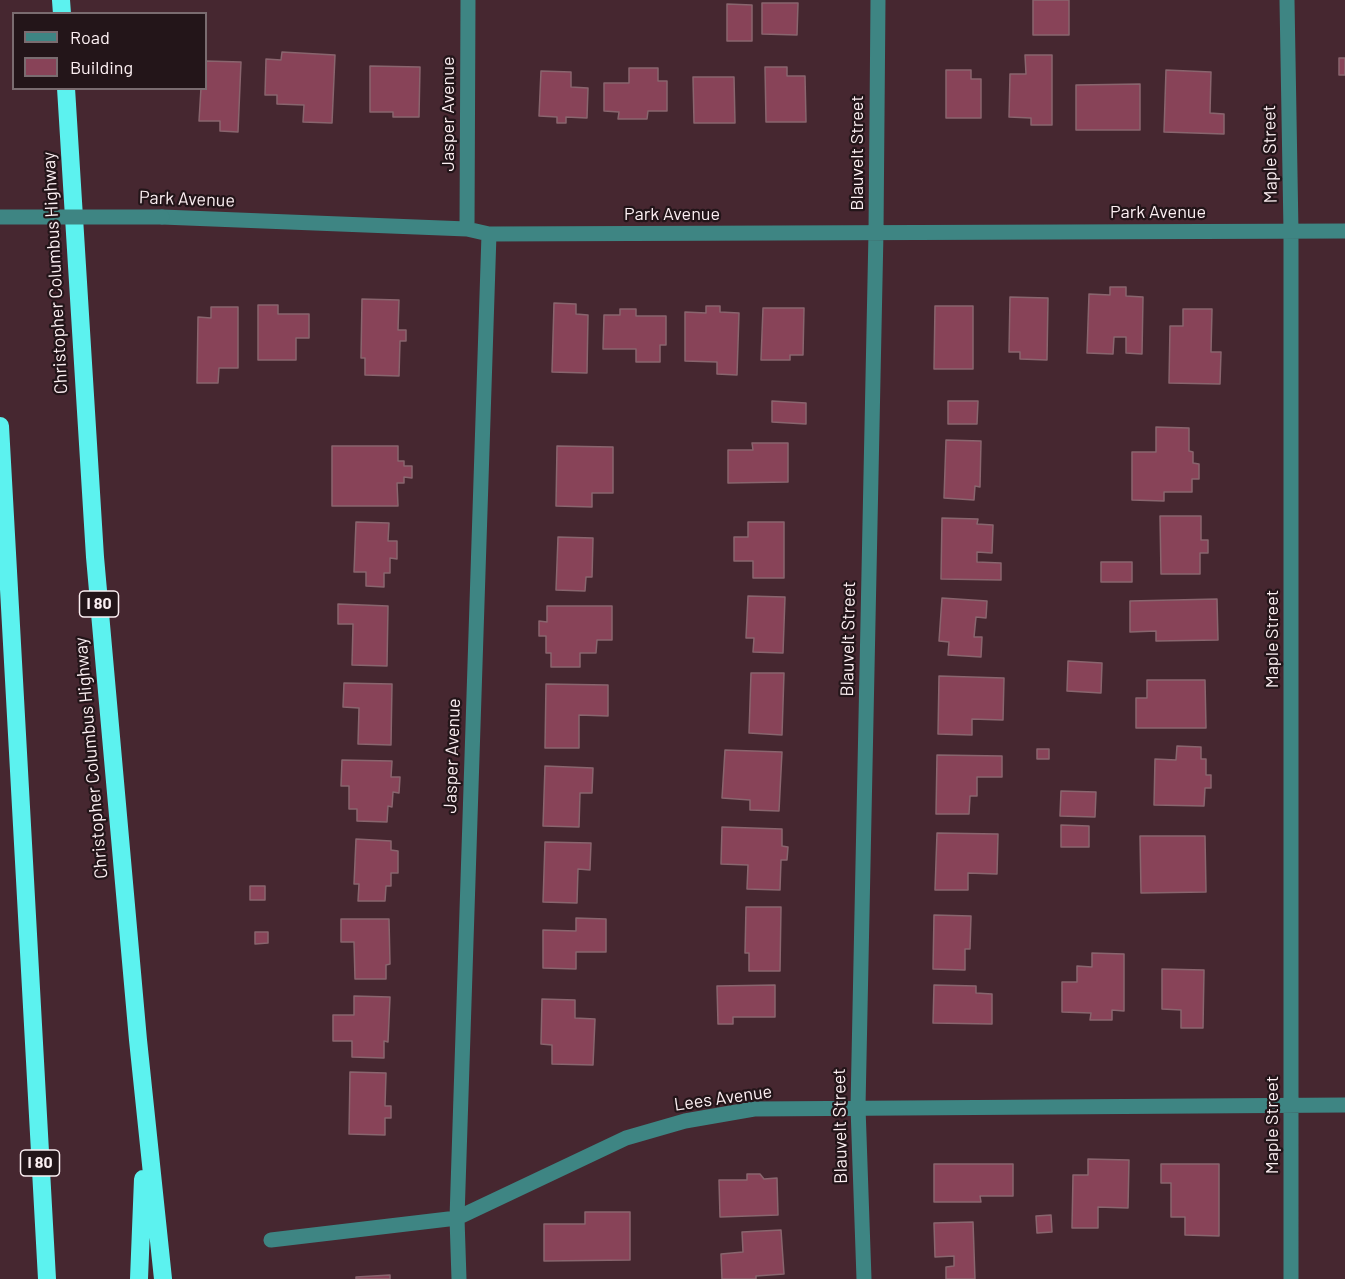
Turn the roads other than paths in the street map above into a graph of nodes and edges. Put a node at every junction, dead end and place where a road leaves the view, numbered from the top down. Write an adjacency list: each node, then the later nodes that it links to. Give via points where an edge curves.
1 (468, 0): 6 (street, Jasper Avenue)
2 (878, 0): 9 (street, Blauvelt Street)
3 (1287, 0): 7 (street, Maple Street)
4 (66, 90): 15 (highway, Christopher Columbus Highway / I 80, via 95,557)
5 (0, 217): 6 (street, Park Avenue, bridge, via 162,217)
6 (467, 229): 10 (street, Park Avenue)
7 (1291, 231): 8 (street, Park Avenue); 9 (street, Park Avenue); 13 (street, Maple Street)
8 (1345, 231)
9 (876, 232): 10 (street, Park Avenue); 14 (street, Blauvelt Street)
10 (489, 234): 16 (street, Jasper Avenue)
11 (0, 426): 18 (highway, I 80)
12 (1345, 1105): 13 (street, Lees Avenue)
13 (1292, 1106): 14 (street, Lees Avenue); 23 (street, Maple Street)
14 (858, 1107): 16 (street, Lees Avenue, via 754,1109 685,1120 602,1147); 22 (street, Blauvelt Street)
15 (146, 1119): 19 (highway); 20 (highway, Christopher Columbus Highway / I 80)
16 (457, 1218): 17 (street, Lees Avenue); 21 (street, Jasper Avenue)
17 (271, 1240)
18 (47, 1279)
19 (139, 1279)
20 (163, 1279)
21 (459, 1279)
22 (864, 1279)
23 (1292, 1279)

